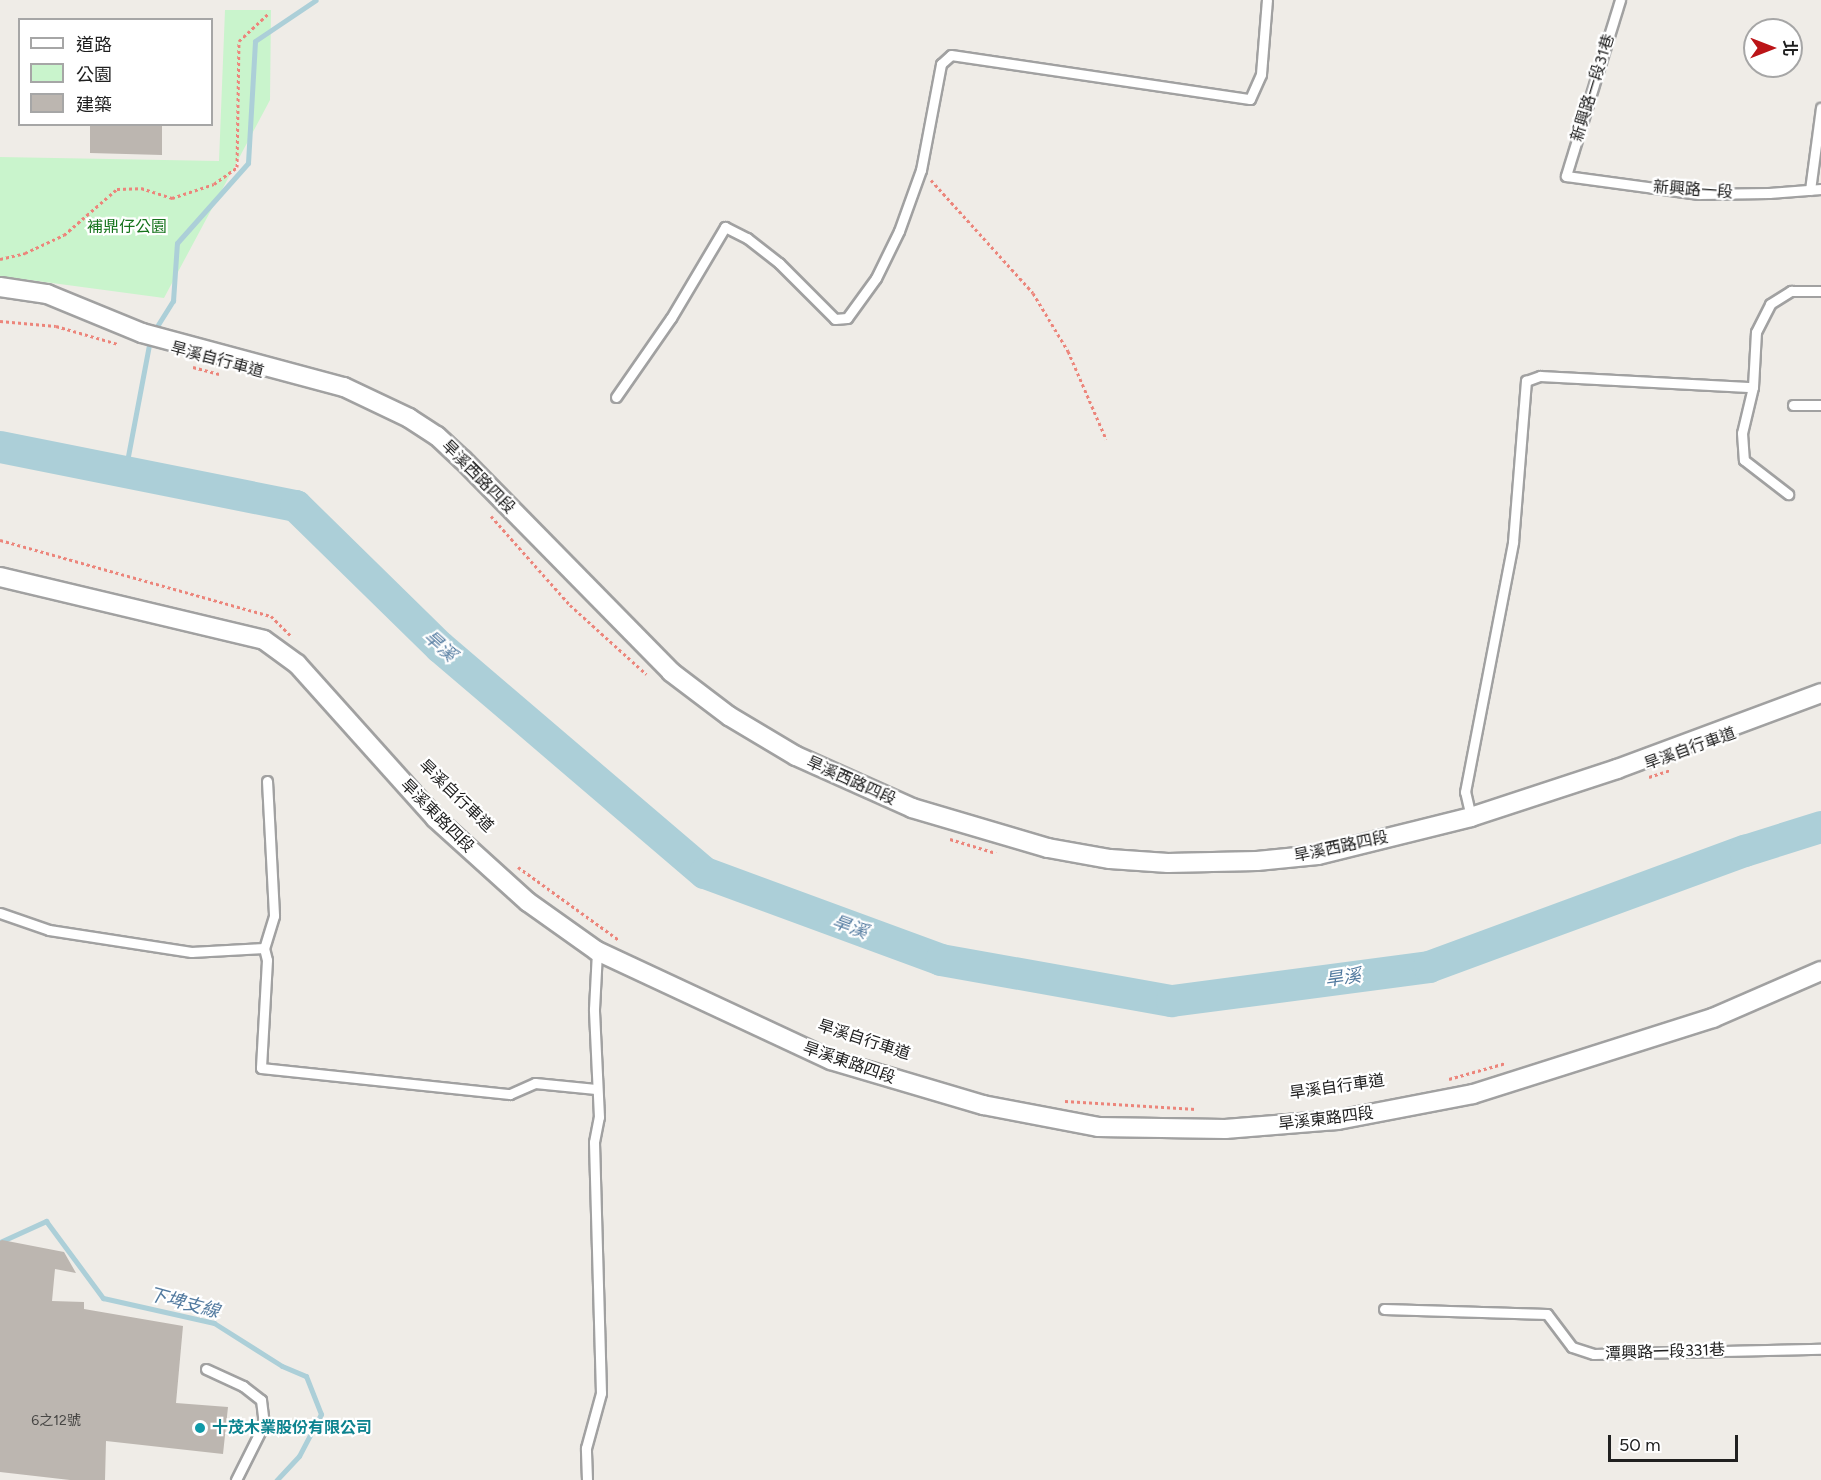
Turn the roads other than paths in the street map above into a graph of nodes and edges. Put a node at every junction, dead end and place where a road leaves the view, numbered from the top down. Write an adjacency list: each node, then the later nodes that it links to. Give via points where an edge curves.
1 (1267, 0): 10 (lane, via 1261,74 1250,99 951,55 941,64 921,170 899,231 876,278 847,318 835,319 780,263 725,227 671,318)
2 (1620, 0): 4 (lane, 新興路一段31巷)
3 (1821, 108): 6 (lane)
4 (1566, 176): 6 (lane, 新興路一段, via 1699,194)
5 (1821, 189): 6 (lane, 新興路一段)
6 (1810, 190)
7 (0, 287): 17 (street, 旱溪西路四段, via 47,294 151,335 344,387 409,418 437,436 671,672 729,716 796,756 912,808 1048,848 1110,859 1168,863 1318,855)
8 (1821, 291): 9 (lane, via 1791,291 1770,304 1756,332)
9 (1753, 387): 13 (lane, via 1742,433 1744,460); 17 (lane, via 1540,376 1526,381 1514,542 1465,792)
10 (616, 397)
11 (1793, 405): 12 (lane)
12 (1821, 405)
13 (1788, 494)
14 (0, 578): 20 (street, 旱溪東路四段, via 264,640 297,664 435,818 528,902)
15 (1821, 693): 17 (street, 旱溪西路四段, via 1617,769)
16 (267, 781): 19 (lane, via 274,916)
17 (1471, 817)
18 (0, 913): 19 (lane, via 49,930 191,952)
19 (264, 948): 22 (lane, via 267,960 261,1068 510,1094 535,1083)
20 (597, 951): 21 (street, 旱溪東路四段, via 831,1060 983,1105 1098,1126 1214,1129 1338,1120 1473,1094 1713,1018); 22 (lane)
21 (1821, 971)
22 (596, 1089): 27 (lane, via 601,1393 586,1448)
23 (1384, 1309): 24 (lane, 潭興路一段331巷, via 1547,1314 1572,1347 1594,1354)
24 (1821, 1349)
25 (206, 1369): 26 (lane, via 243,1386 261,1400 264,1424)
26 (237, 1480)
27 (587, 1480)

